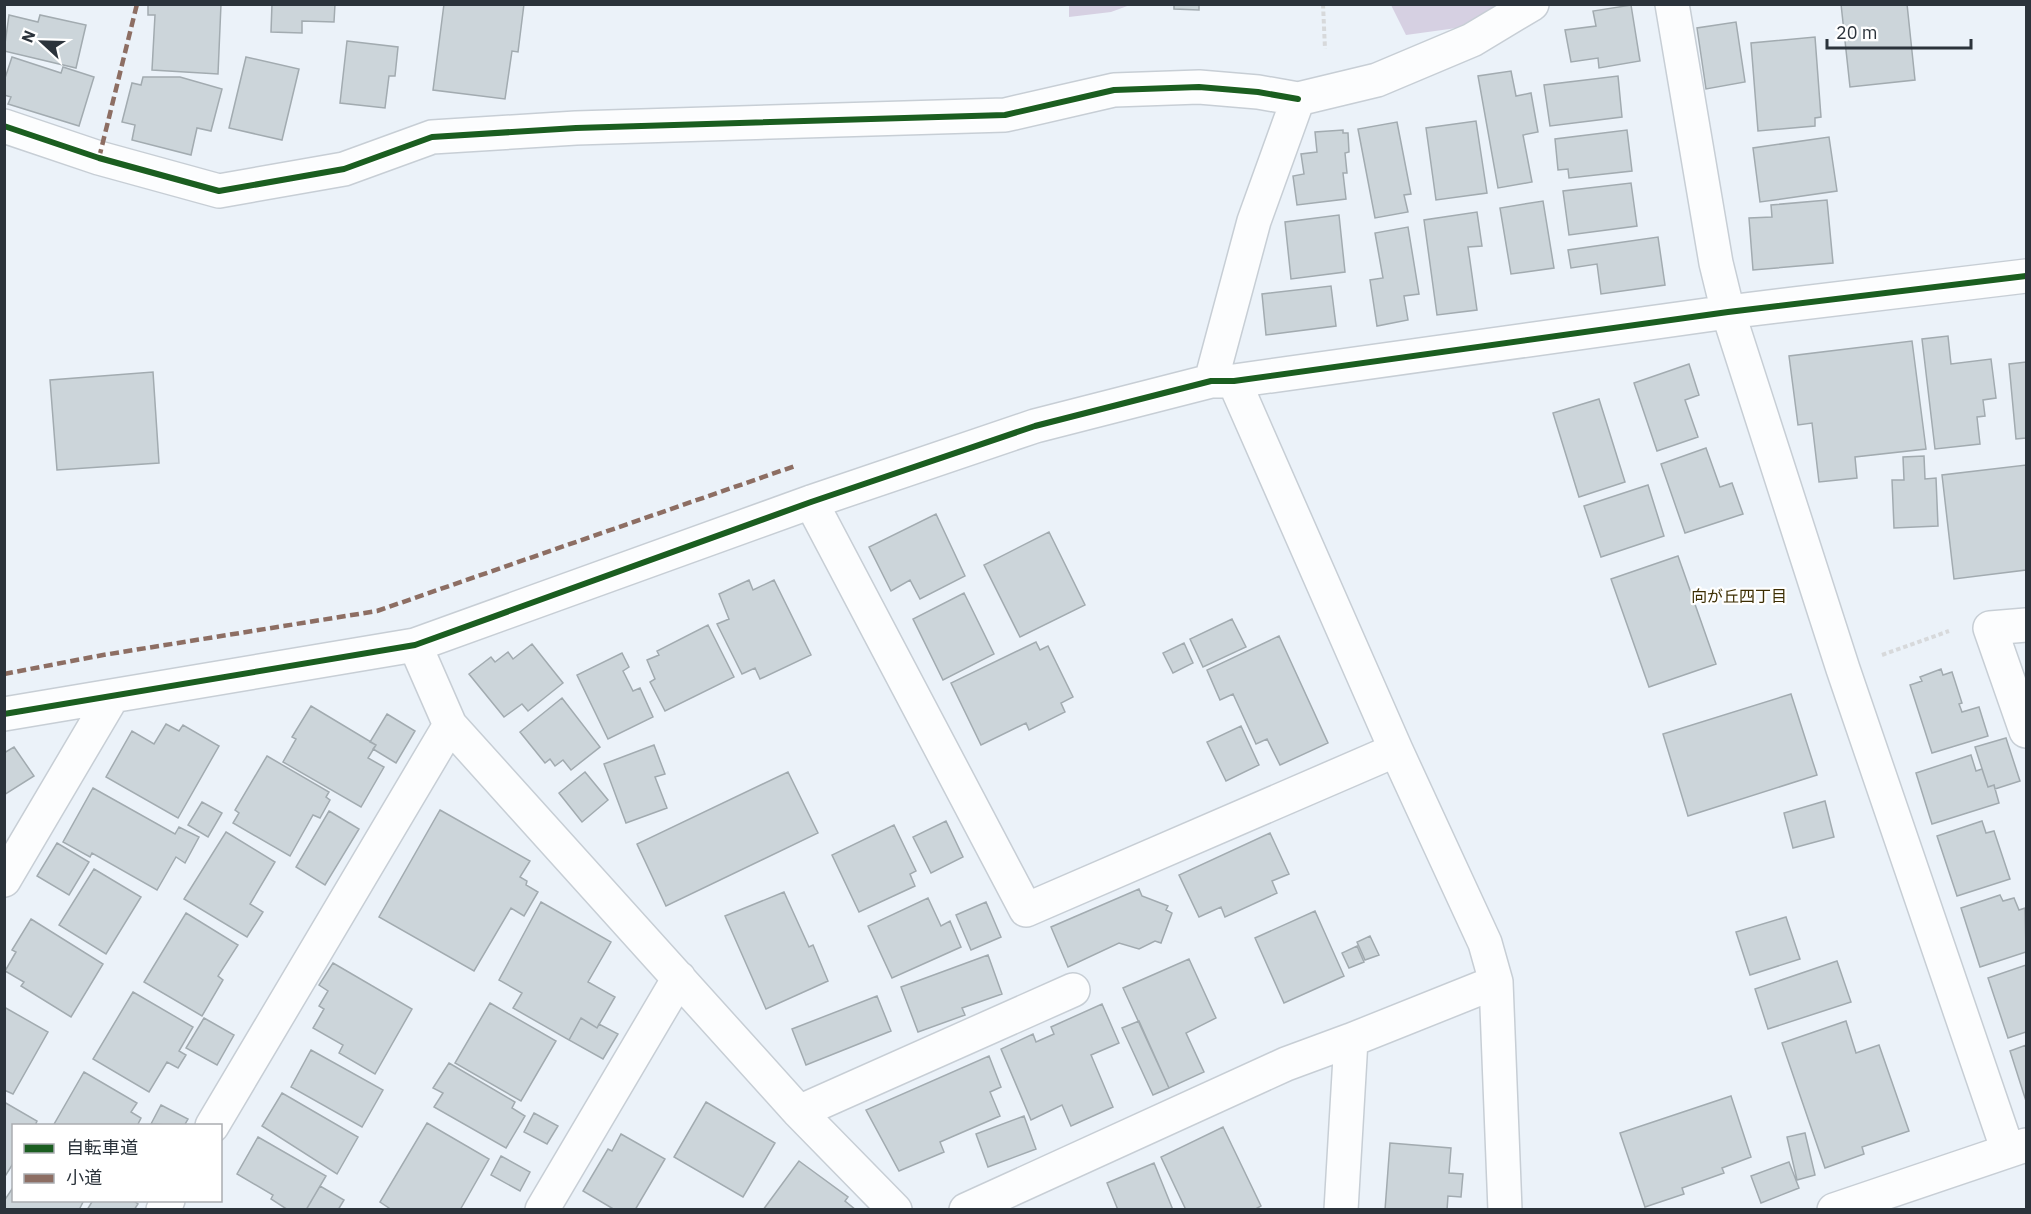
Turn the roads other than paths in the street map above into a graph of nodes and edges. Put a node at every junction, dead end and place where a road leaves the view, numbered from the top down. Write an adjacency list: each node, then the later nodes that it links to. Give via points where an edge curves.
1 (1532, 4): 3 (street, via 1472,40 1377,80)
2 (1672, 4): 6 (street, via 1716,263)
3 (1298, 99): 4 (street, via 1199,87 1114,90 1005,115 576,128 432,137 344,169 219,190 99,158); 7 (street, via 1254,220)
4 (4, 126)
5 (2026, 276): 6 (street)
6 (1728, 312): 7 (street); 23 (street, via 1847,681)
7 (1223, 381): 8 (street, via 1035,426); 15 (street)
8 (811, 502): 10 (street); 15 (street, via 1026,910)
9 (2026, 625): 14 (street, via 1990,628)
10 (415, 645): 11 (street); 13 (street)
11 (111, 697): 12 (street); 16 (street)
12 (4, 714)
13 (450, 725): 17 (street); 22 (street)
14 (2026, 731)
15 (1396, 750): 18 (street, via 1485,943)
16 (4, 880)
17 (679, 978): 21 (street); 24 (street)
18 (1496, 982): 20 (street); 28 (street)
19 (1073, 990): 21 (street)
20 (1351, 1040): 26 (street, via 1286,1064); 27 (street)
21 (799, 1112): 25 (street)
22 (213, 1124)
23 (2017, 1148): 29 (street)
24 (542, 1209)
25 (895, 1209)
26 (966, 1209)
27 (1341, 1209)
28 (1505, 1209)
29 (1834, 1209)

